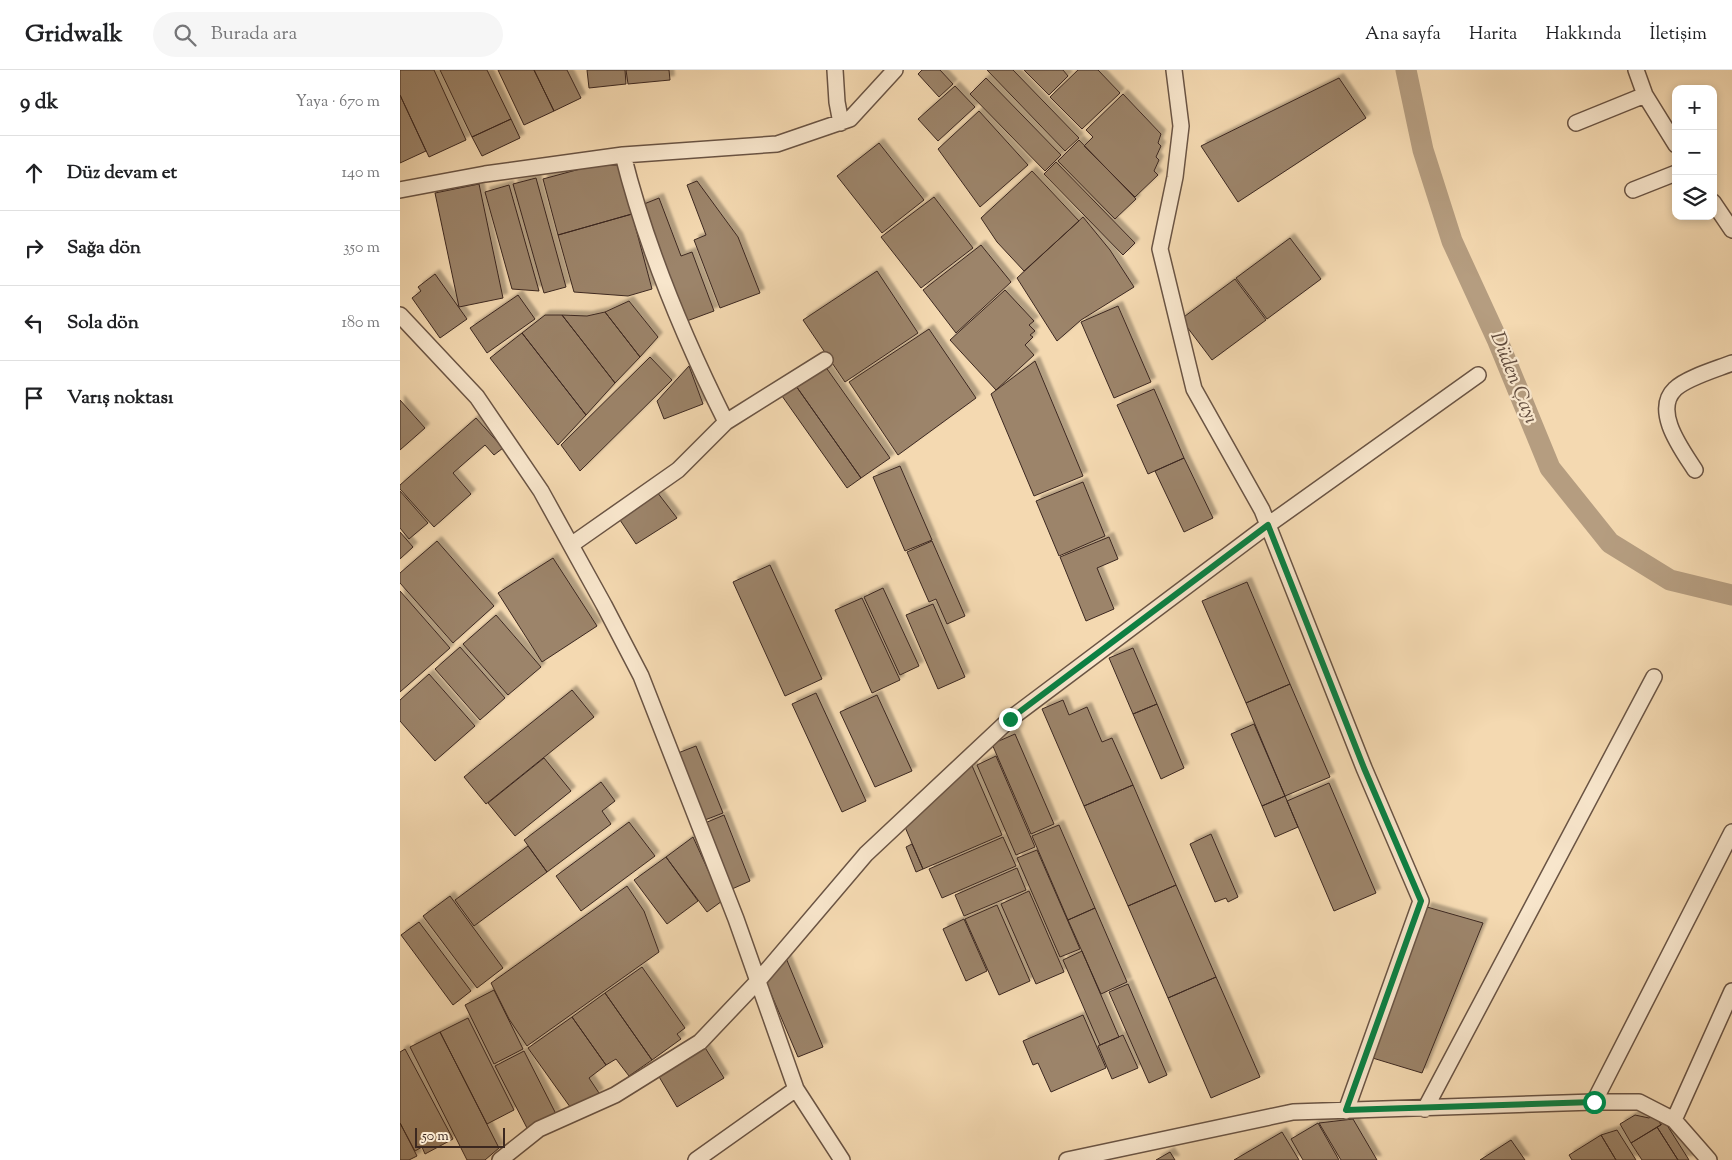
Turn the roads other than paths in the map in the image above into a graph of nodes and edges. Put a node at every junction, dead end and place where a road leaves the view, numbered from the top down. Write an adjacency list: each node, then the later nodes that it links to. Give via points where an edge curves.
1 (835, 70): 6 (street, via 836,102)
2 (896, 70): 6 (street, via 850,118)
3 (1174, 70): 21 (street, via 1182,126 1160,249 1194,389)
4 (1636, 70): 5 (street)
5 (1645, 95): 7 (street); 8 (street)
6 (841, 123): 9 (street, via 777,144)
7 (1576, 123)
8 (1672, 139)
9 (623, 155): 11 (street, via 485,174); 19 (street, via 655,258)
10 (1672, 175): 12 (street)
11 (400, 190)
12 (1633, 190)
13 (1717, 208): 14 (street)
14 (1732, 230)
15 (400, 315): 22 (street, via 477,397 541,491)
16 (825, 360): 19 (street)
17 (1732, 363): 20 (street, via 1679,385 1669,397 1667,412 1671,430)
18 (1478, 375): 21 (street)
19 (726, 422): 22 (street, via 678,470)
20 (1695, 470)
21 (1268, 525): 25 (street, via 1010,719 866,854); 31 (street, via 1364,768 1421,901)
22 (571, 544): 25 (street, via 641,676)
23 (1654, 677): 30 (street)
24 (1732, 832): 29 (street)
25 (758, 981): 28 (street); 33 (street, via 700,1042 615,1095 539,1129)
26 (1732, 991): 27 (street)
27 (1726, 1022): 32 (street)
28 (796, 1089): 34 (street); 35 (street)
29 (1594, 1102): 30 (street); 32 (street, via 1639,1102)
30 (1425, 1109): 31 (street)
31 (1346, 1110): 36 (street, via 1293,1112)
32 (1674, 1120): 37 (street)
33 (500, 1160)
34 (696, 1160)
35 (842, 1160)
36 (1067, 1160)
37 (1709, 1160)

